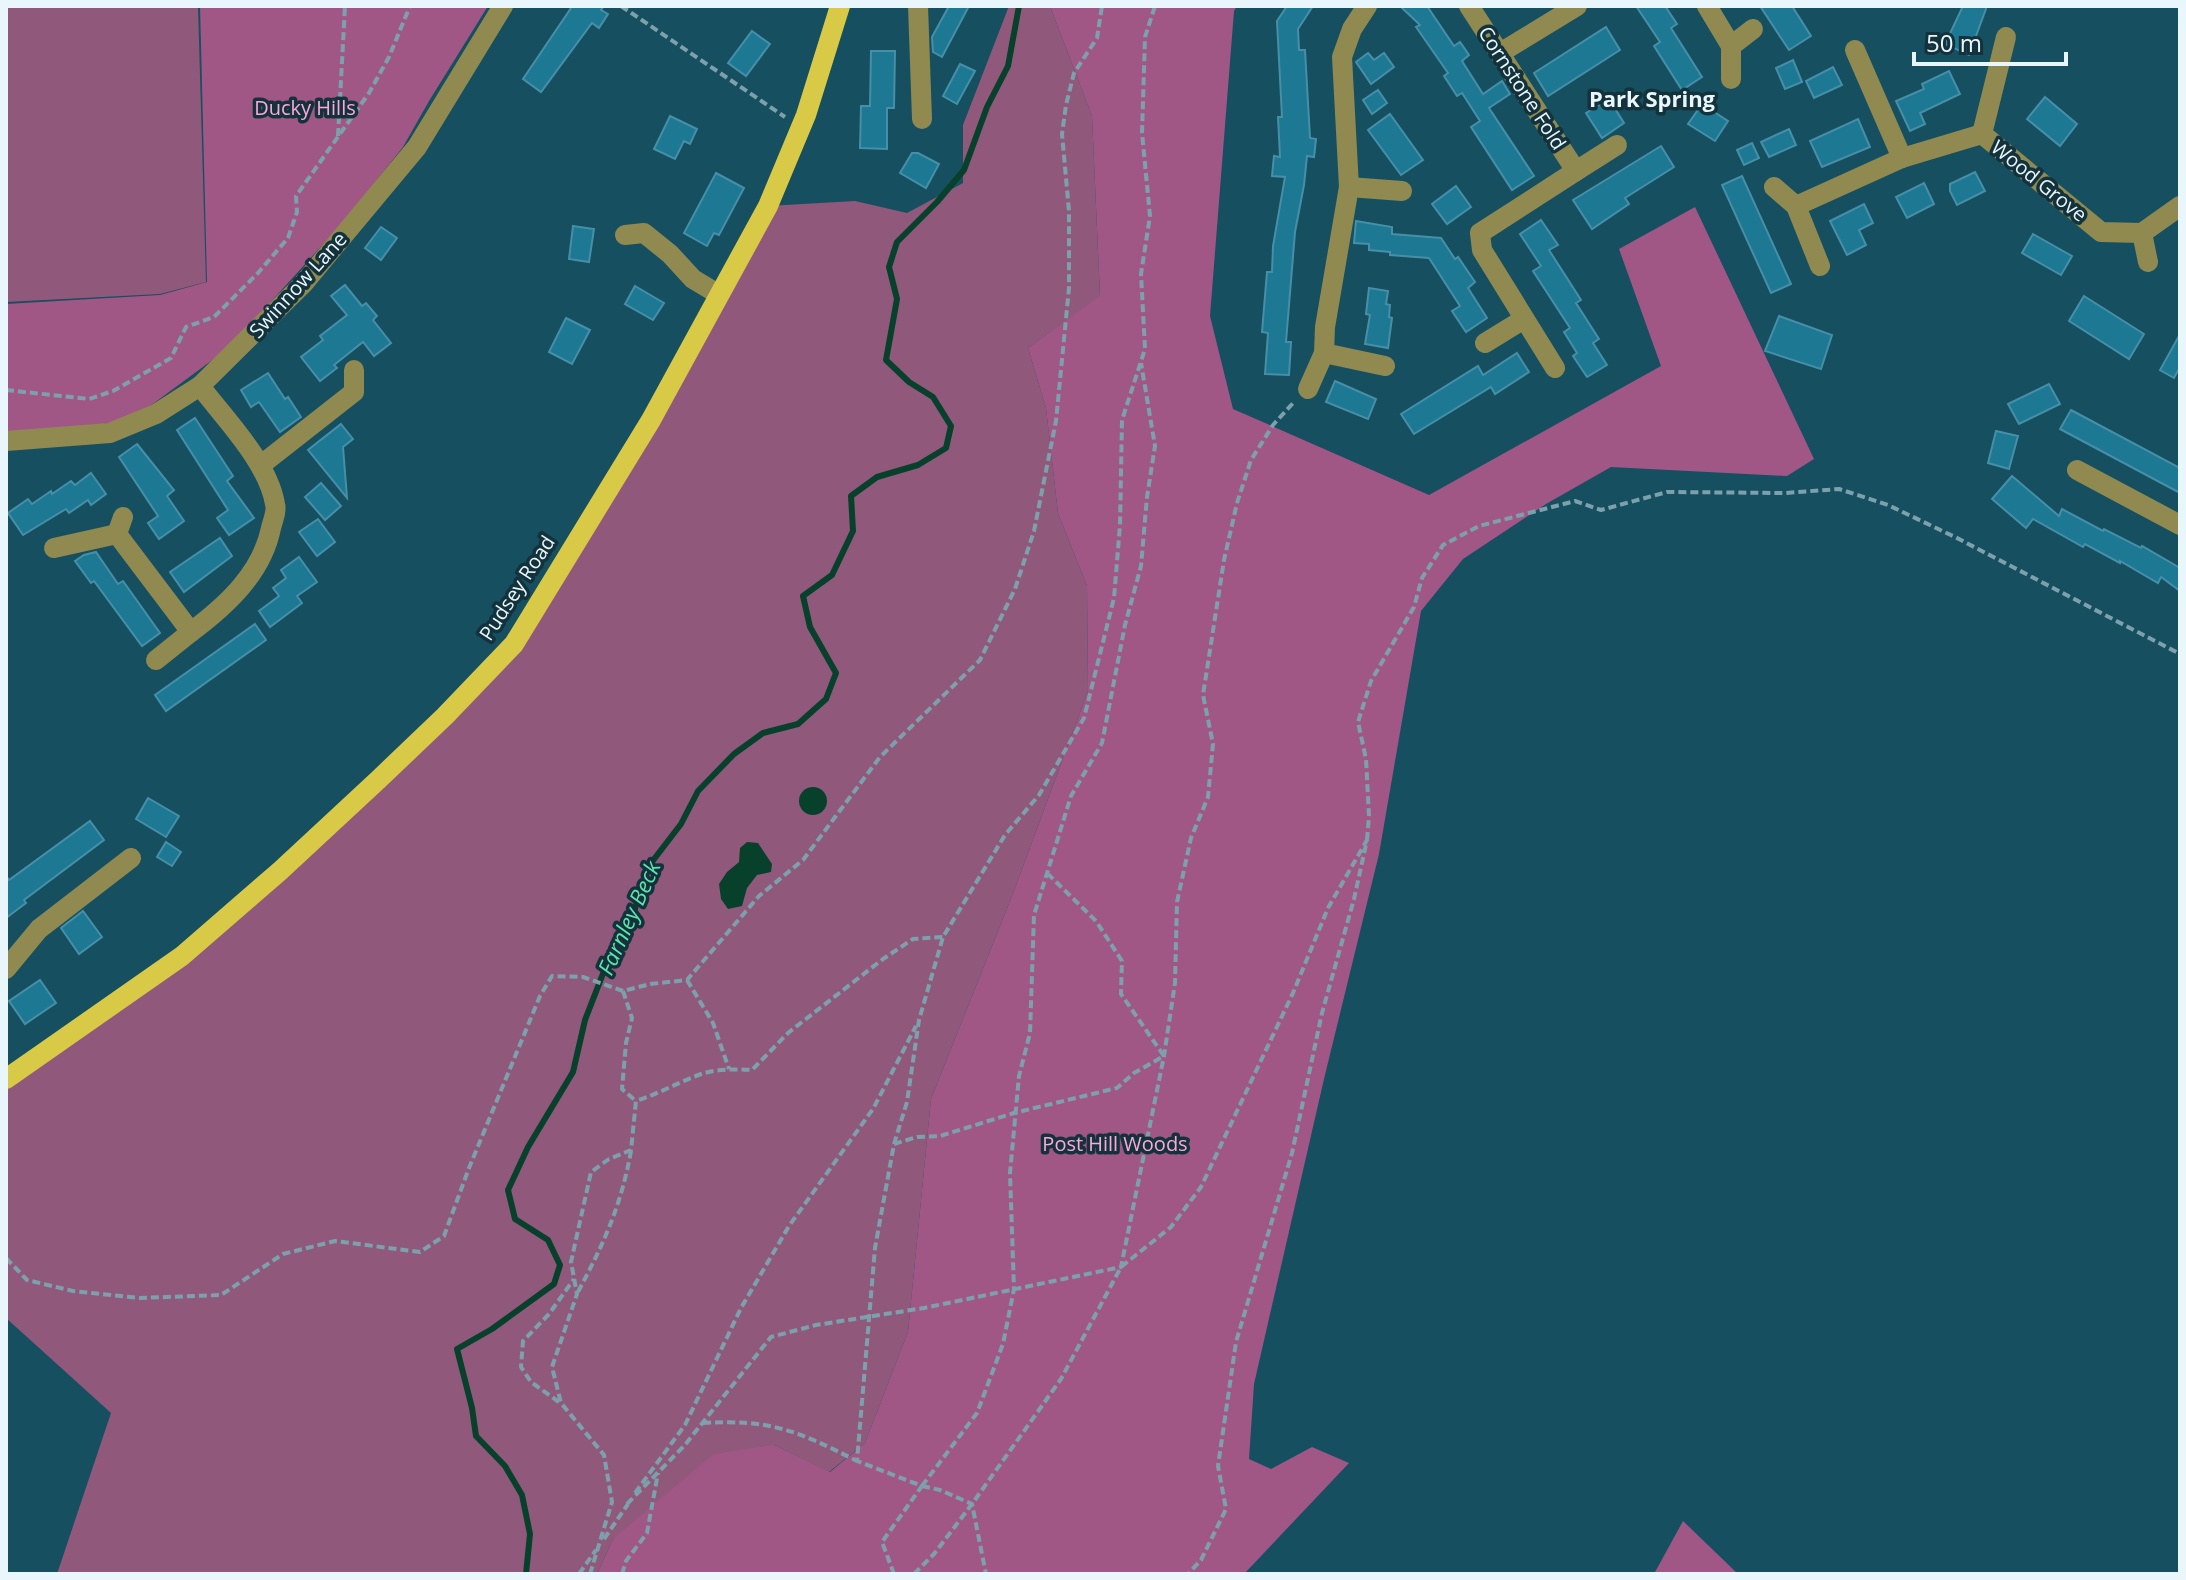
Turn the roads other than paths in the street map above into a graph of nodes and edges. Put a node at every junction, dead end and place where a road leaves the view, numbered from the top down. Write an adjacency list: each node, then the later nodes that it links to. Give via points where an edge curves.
1 (503, 6): 35 (street, Swinnow Lane, via 417,147 303,284)
2 (840, 6): 28 (main road, Pudsey Road, via 768,206)
3 (918, 6): 14 (street)
4 (1367, 6): 19 (street, via 1342,57)
5 (1469, 6): 12 (street, Cornstone Fold)
6 (1577, 6): 12 (street)
7 (1707, 6): 10 (street)
8 (1753, 29): 10 (street)
9 (2006, 37): 15 (street, Wood Grove)
10 (1731, 46): 13 (street)
11 (1855, 50): 17 (street)
12 (1500, 53): 18 (street, Cornstone Fold)
13 (1731, 79)
14 (922, 119)
15 (1982, 134): 17 (street, Wood Grove); 24 (street, Wood Grove, via 2101,232)
16 (1617, 145): 18 (street, Cornstone Fold)
17 (1902, 158): 22 (street, Wood Grove)
18 (1576, 171): 29 (street, Cornstone Fold, via 1480,233 1482,250)
19 (1349, 187): 21 (street); 31 (street)
20 (1774, 187): 22 (street)
21 (1402, 191)
22 (1796, 206): 27 (street)
23 (2180, 206): 24 (street)
24 (2142, 233): 26 (street)
25 (625, 235): 28 (street, via 644,233 693,279)
26 (2148, 262)
27 (1820, 266)
28 (718, 294): 46 (main road, Pudsey Road, via 651,420 514,644 378,780 182,956)
29 (1524, 319): 30 (street); 33 (street, Cornstone Fold)
30 (1485, 343)
31 (1324, 353): 32 (street); 36 (street)
32 (1385, 366)
33 (1555, 368)
34 (354, 370): 38 (street, via 354,392)
35 (200, 386): 37 (street, Swinnow Lane, via 156,414 110,433); 38 (street)
36 (1308, 389)
37 (6, 441)
38 (261, 465): 42 (street, via 276,505 268,543 247,581)
39 (2077, 470): 40 (street)
40 (2180, 525)
41 (54, 548): 42 (street, via 120,526)
42 (191, 632): 43 (street)
43 (156, 660)
44 (131, 858): 45 (street, via 39,929)
45 (6, 969)
46 (6, 1079)

